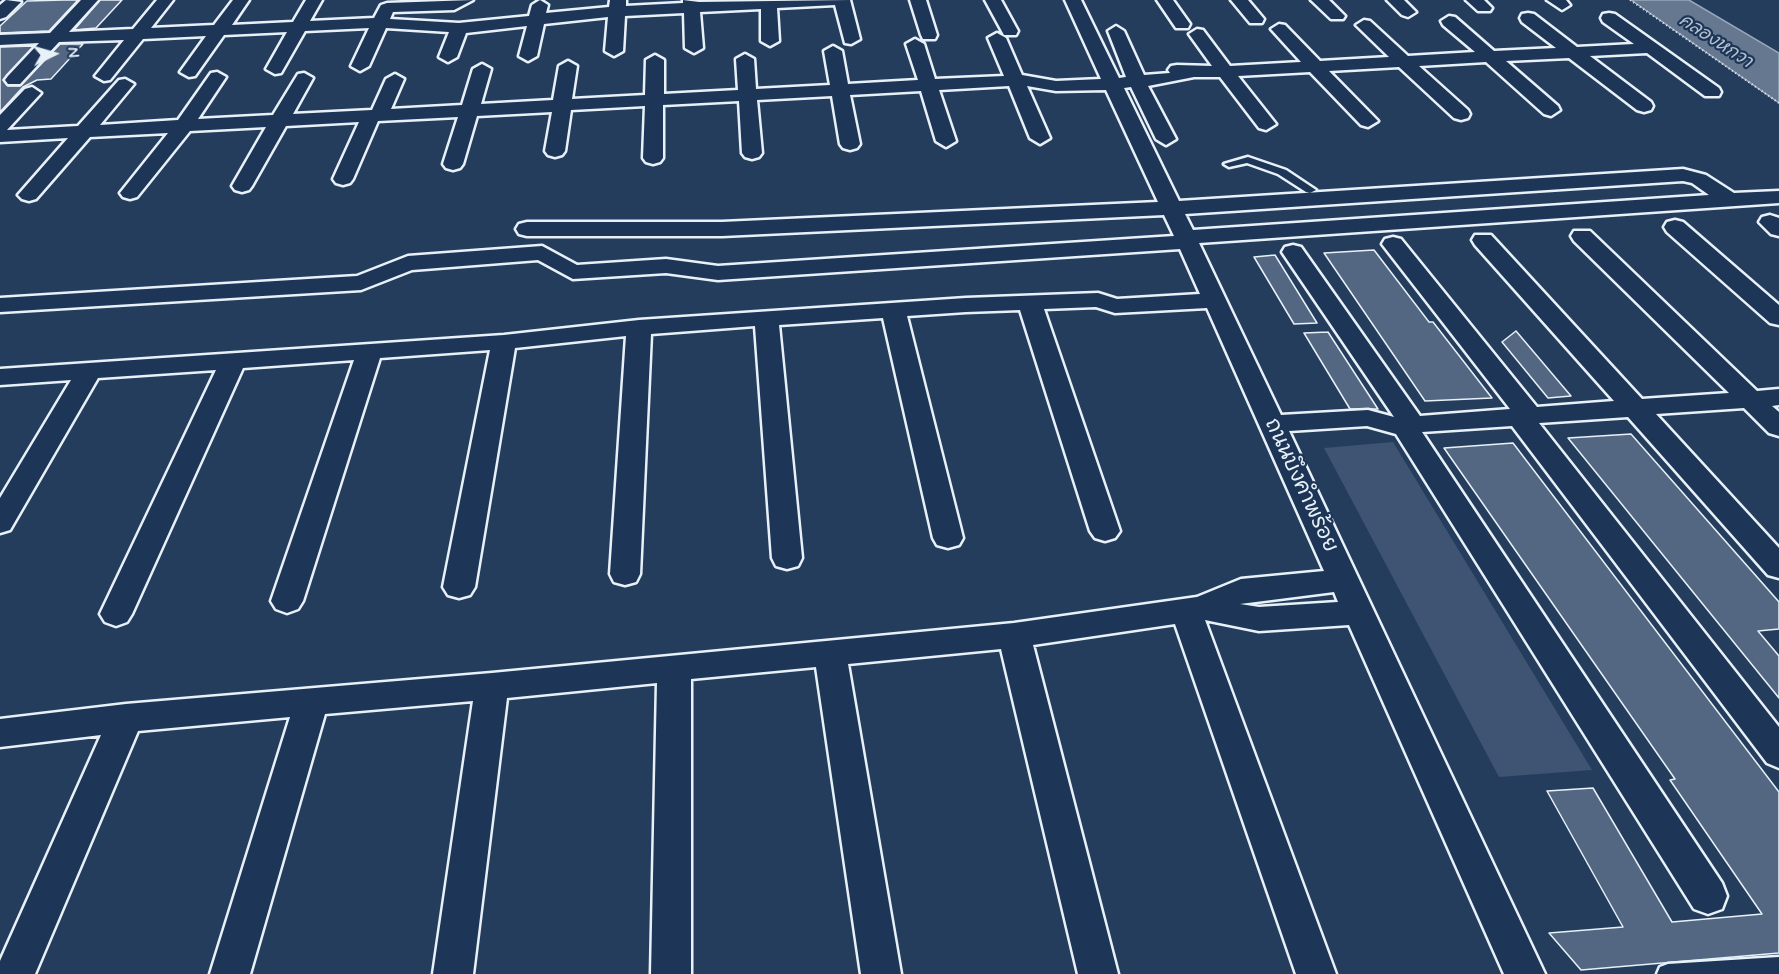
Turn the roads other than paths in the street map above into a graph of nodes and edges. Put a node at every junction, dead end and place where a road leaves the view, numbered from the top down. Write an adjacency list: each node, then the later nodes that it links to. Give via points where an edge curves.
1 (90, 0): 38 (street)
2 (165, 0): 36 (street)
3 (241, 0): 34 (street)
4 (314, 0): 31 (street)
5 (465, 0): 20 (street, via 454,5)
6 (542, 0): 27 (street)
7 (836, 0): 17 (street)
8 (842, 0): 39 (street)
9 (918, 0): 68 (street)
10 (993, 0): 66 (street)
11 (1073, 0): 60 (street, ถนนบึงคำพร้อย)
12 (1165, 0): 29 (street)
13 (1239, 0): 26 (street)
14 (1319, 0): 23 (street)
15 (1395, 0): 21 (street)
16 (13, 2): 22 (street)
17 (769, 2): 18 (street); 41 (street)
18 (691, 4): 19 (street); 42 (street)
19 (618, 5): 27 (street); 44 (street)
20 (386, 10): 31 (street); 32 (street); 53 (street)
21 (1408, 12)
22 (0, 14)
23 (1336, 16)
24 (1528, 18): 46 (street)
25 (1609, 18): 43 (street)
26 (1256, 19)
27 (536, 21): 32 (street); 47 (street)
28 (1449, 21): 48 (street)
29 (1182, 24)
30 (1364, 25): 52 (street)
31 (300, 26): 34 (street); 56 (street)
32 (459, 28): 49 (street)
33 (1279, 29): 55 (street)
34 (219, 30): 36 (street); 59 (street)
35 (1116, 31): 60 (street)
36 (137, 34): 38 (street); 61 (street)
37 (1197, 34): 58 (street)
38 (54, 38): 40 (street); 65 (street)
39 (851, 39)
40 (0, 40)
41 (770, 41)
42 (694, 48)
43 (1650, 48): 46 (street); 70 (street)
44 (614, 51)
45 (833, 51): 69 (street)
46 (1573, 51): 48 (street); 75 (street)
47 (528, 56)
48 (1488, 56): 52 (street); 77 (street)
49 (448, 57)
50 (746, 59): 72 (street)
51 (655, 60): 73 (street)
52 (1405, 61): 55 (street); 78 (street)
53 (360, 66)
54 (568, 66): 74 (street)
55 (1316, 66): 58 (street); 81 (street)
56 (274, 69)
57 (482, 69): 76 (street)
58 (1228, 71): 60 (street); 82 (street)
59 (189, 72)
60 (1121, 75): 66 (street, via 1056,86); 88 (street); 104 (street, ถนนบึงคำพร้อย)
61 (104, 76)
62 (217, 77): 84 (street)
63 (304, 78): 80 (street)
64 (395, 79): 79 (street)
65 (14, 80)
66 (1021, 81): 68 (street); 87 (street)
67 (124, 84): 85 (street)
68 (929, 86): 69 (street); 89 (street)
69 (839, 90): 72 (street); 90 (street)
70 (1712, 92)
71 (32, 93): 83 (street)
72 (748, 95): 73 (street); 92 (street)
73 (654, 100): 74 (street); 93 (street)
74 (562, 105): 76 (street); 91 (street)
75 (1644, 106)
76 (470, 110): 79 (street); 95 (street)
77 (1551, 110)
78 (1461, 114)
79 (375, 116): 80 (street); 97 (street)
80 (279, 120): 84 (street); 98 (street)
81 (1368, 121)
82 (1266, 124)
83 (0, 126)
84 (184, 126): 85 (street); 100 (street)
85 (84, 131): 86 (street); 101 (street)
86 (0, 136)
87 (1040, 138)
88 (1166, 139)
89 (946, 141)
90 (850, 144)
91 (555, 151)
92 (752, 153)
93 (653, 158)
94 (1687, 162): 99 (street, via 1621,170)
95 (453, 164)
96 (1229, 164): 99 (lane, via 1248,160 1282,172)
97 (343, 179)
98 (242, 186)
99 (1310, 190): 104 (street)
100 (130, 193)
101 (29, 195)
102 (1779, 197): 103 (street)
103 (1730, 200): 104 (street, via 1700,179 1683,175); 108 (street)
104 (1169, 203): 106 (street, via 722,229); 108 (street, ถนนบึงคำพร้อย)
105 (1675, 227): 117 (street)
106 (527, 229)
107 (1582, 236): 125 (street)
108 (1186, 239): 112 (street, ถนนบึงคำพร้อย); 114 (street, via 718,273 666,266 573,272 542,253 408,263 361,283)
109 (1483, 240): 126 (street)
110 (1393, 244): 127 (street)
111 (1293, 252): 128 (street)
112 (1211, 292): 113 (street, via 1115,306 1098,300); 130 (street, ถนนบึงคำพร้อย)
113 (1030, 303): 115 (street); 132 (street)
114 (0, 305)
115 (893, 310): 116 (street); 133 (street)
116 (766, 318): 118 (street); 134 (street)
117 (1779, 318)
118 (639, 327): 119 (street); 136 (street)
119 (504, 342): 120 (street); 138 (street)
120 (369, 352): 121 (street); 139 (street)
121 (232, 361): 122 (street); 142 (street)
122 (89, 371): 123 (street); 131 (street)
123 (0, 377)
124 (1779, 397): 125 (street)
125 (1750, 399): 126 (street); 129 (street)
126 (1635, 408): 127 (street); 135 (street)
127 (1524, 416): 128 (street); 150 (street)
128 (1403, 425): 130 (street, via 1382,434); 151 (street)
129 (1779, 427)
130 (1275, 433): 137 (street, ถนนบึงคำพร้อย)
131 (0, 523)
132 (1105, 531)
133 (948, 538)
134 (786, 558)
135 (1779, 567)
136 (625, 574)
137 (1344, 580): 140 (street, via 1241,590); 141 (street, ถนนบึงคำพร้อย)
138 (459, 586)
139 (287, 601)
140 (1194, 610): 141 (street, via 1259,619); 143 (street); 159 (street)
141 (1358, 613): 160 (street, ถนนบึงคำพร้อย)
142 (117, 614)
143 (1014, 635): 144 (street); 158 (street)
144 (830, 653): 145 (street); 157 (street)
145 (674, 668): 146 (street); 156 (street)
146 (492, 686): 147 (street); 155 (street)
147 (312, 701): 148 (street); 154 (street)
148 (126, 718): 149 (street); 153 (street)
149 (0, 733)
150 (1779, 753)
151 (1708, 896)
152 (1779, 967): 161 (lane)
153 (15, 974)
154 (230, 974)
155 (453, 974)
156 (671, 974)
157 (881, 974)
158 (1098, 974)
159 (1316, 974)
160 (1525, 974)
161 (1668, 974)

